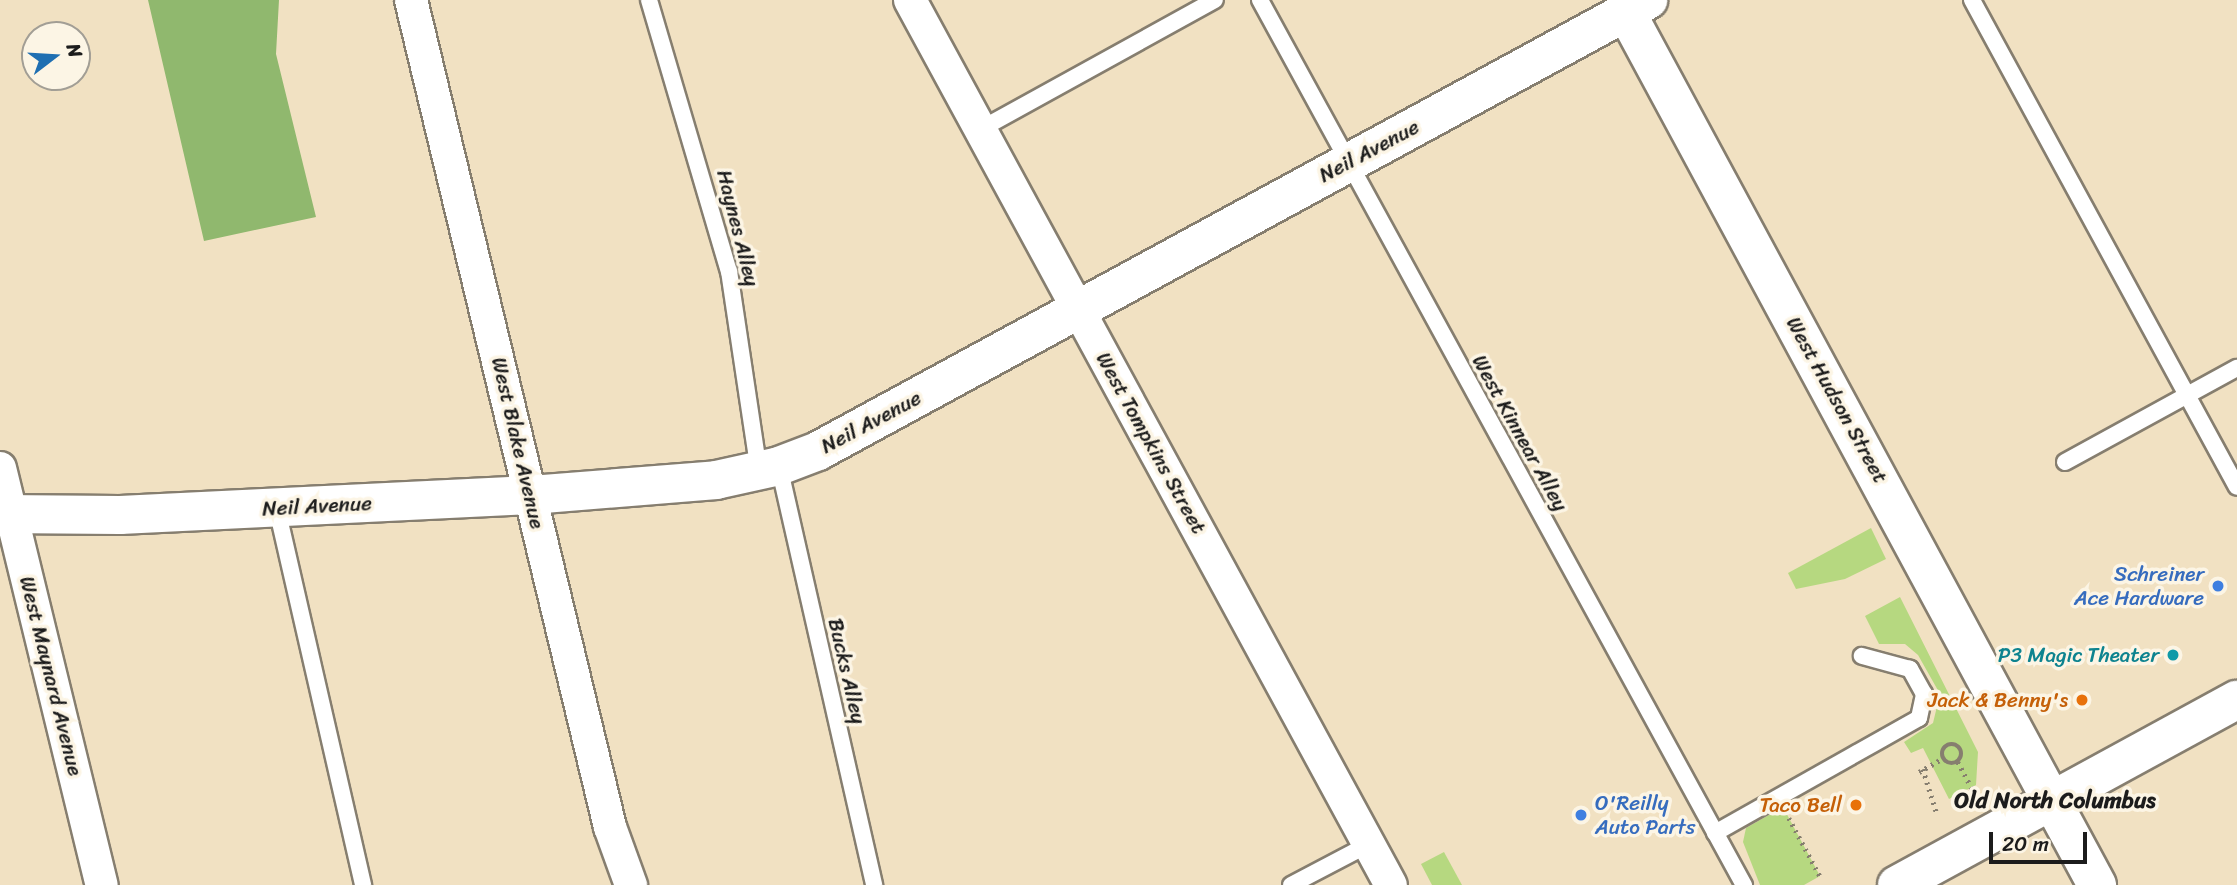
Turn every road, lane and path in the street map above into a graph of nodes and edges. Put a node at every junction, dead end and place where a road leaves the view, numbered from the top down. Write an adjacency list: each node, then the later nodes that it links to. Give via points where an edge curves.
1 (411, 0): 17 (street, West Blake Avenue)
2 (649, 0): 15 (lane, Haynes Alley, via 729,271)
3 (911, 0): 8 (street, West Tompkins Street)
4 (1215, 0): 8 (lane)
5 (1260, 0): 9 (lane, West Kinnear Alley)
6 (1972, 0): 12 (lane)
7 (1631, 4): 9 (street, Neil Avenue); 26 (street, West Hudson Street)
8 (981, 129): 10 (street, West Tompkins Street)
9 (1349, 162): 10 (street, Neil Avenue); 28 (lane, West Kinnear Alley)
10 (1078, 309): 15 (street, Neil Avenue, via 818,451); 29 (street, West Tompkins Street)
11 (2237, 368): 12 (lane)
12 (2187, 396): 13 (lane); 16 (lane)
13 (2065, 462)
14 (0, 468): 19 (street, West Maynard Avenue)
15 (769, 469): 17 (street, Neil Avenue); 34 (lane, Bucks Alley)
16 (2237, 487)
17 (531, 495): 18 (street, Neil Avenue); 33 (street, West Blake Avenue, via 610,827)
18 (278, 509): 19 (street, Neil Avenue); 32 (lane)
19 (5, 514): 31 (street, West Maynard Avenue)
20 (1862, 656): 25 (lane, via 1909,669 1926,708 1919,718)
21 (2237, 700): 26 (street)
22 (1943, 758): 23 (path); 23 (path, via 1945,746 1954,744 1962,751); 27 (path, via 1921,771)
23 (1958, 762): 24 (path)
24 (1975, 794)
25 (1778, 798): 28 (lane); 30 (path)
26 (2054, 800): 38 (street); 39 (street, West Hudson Street)
27 (1937, 814)
28 (1716, 833): 37 (lane, West Kinnear Alley)
29 (1369, 844): 35 (lane); 36 (street, West Tompkins Street)
30 (1820, 876)
31 (102, 885)
32 (363, 885)
33 (631, 885)
34 (874, 885)
35 (1291, 885)
36 (1391, 885)
37 (1744, 885)
38 (1897, 885)
39 (2097, 885)

